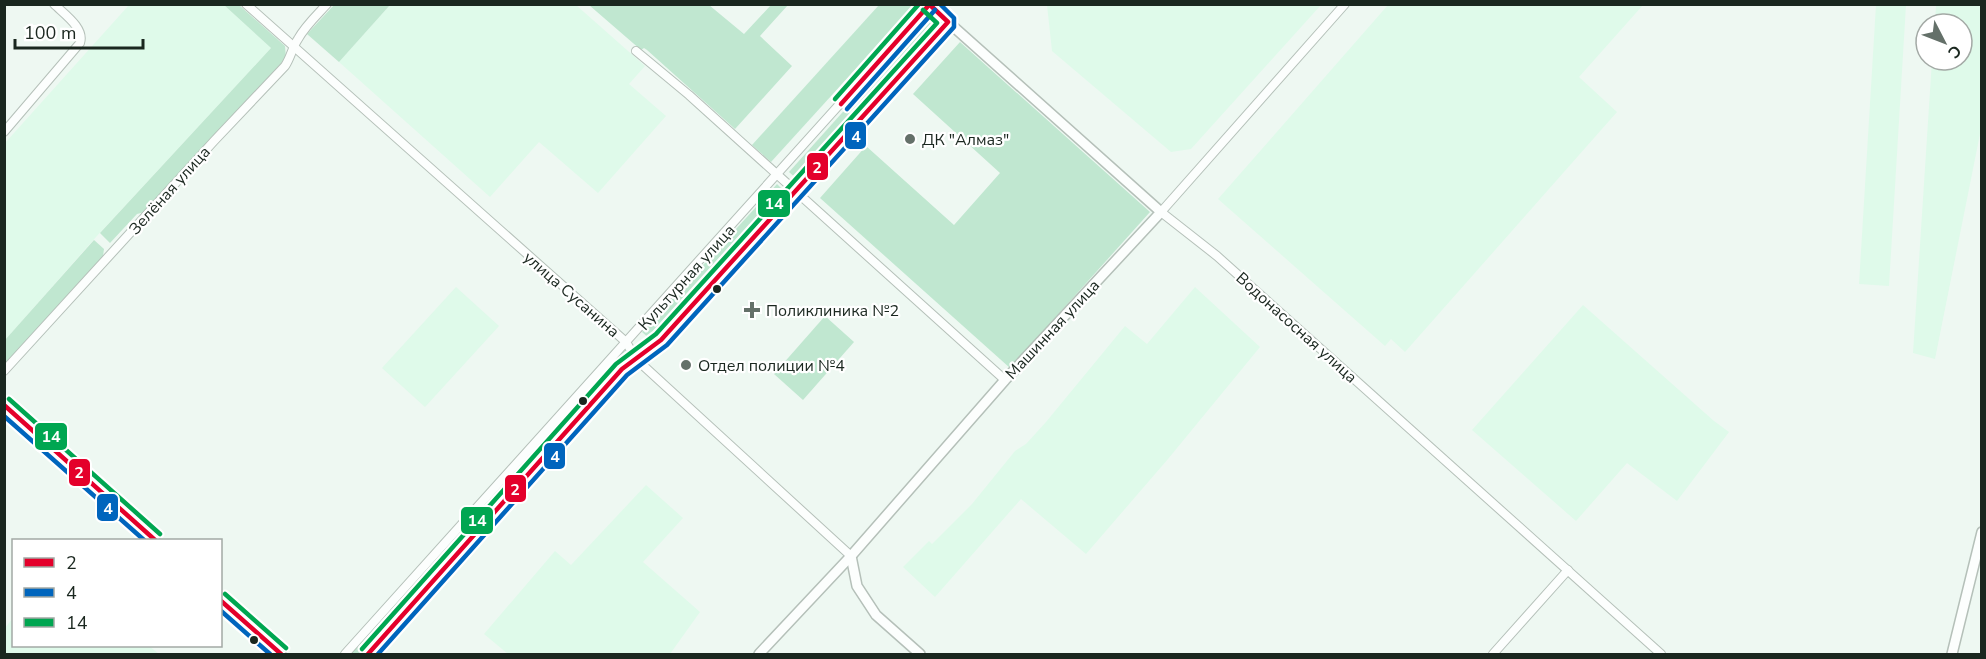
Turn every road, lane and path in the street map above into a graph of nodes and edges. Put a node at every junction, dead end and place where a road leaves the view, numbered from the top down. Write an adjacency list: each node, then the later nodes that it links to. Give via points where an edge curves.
1 (54, 4): 9 (street, via 82,37 77,48)
2 (246, 4): 7 (street, улица Сусанина)
3 (327, 4): 7 (street, Зелёная улица)
4 (1345, 4): 12 (street, Машинная улица)
5 (929, 5): 6 (street, Водонасосная улица); 10 (street, Культурная улица)
6 (948, 22): 11 (street, Культурная улица); 12 (street, Водонасосная улица)
7 (293, 47): 13 (street, улица Сусанина); 15 (street, Зелёная улица, via 285,66)
8 (636, 51): 10 (street)
9 (4, 132)
10 (777, 175): 11 (street); 13 (street, Культурная улица)
11 (796, 192): 14 (street, Культурная улица, via 661,340); 16 (street)
12 (1161, 212): 16 (street, Машинная улица); 21 (street, Водонасосная улица, via 1216,256)
13 (626, 342): 14 (street, улица Сусанина); 24 (street, Культурная улица)
14 (636, 359): 20 (street, улица Сусанина); 25 (street, Культурная улица, via 622,369)
15 (4, 371)
16 (1005, 380): 20 (street, Машинная улица)
17 (4, 405): 19 (street)
18 (1982, 532): 30 (street)
19 (154, 539)
20 (851, 556): 26 (street, Машинная улица); 27 (street, via 857,586 876,615)
21 (1568, 570): 28 (street); 29 (street, Водонасосная улица)
22 (222, 602): 23 (street)
23 (281, 654)
24 (345, 654)
25 (368, 654)
26 (759, 654)
27 (920, 654)
28 (1493, 654)
29 (1661, 654)
30 (1952, 654)

